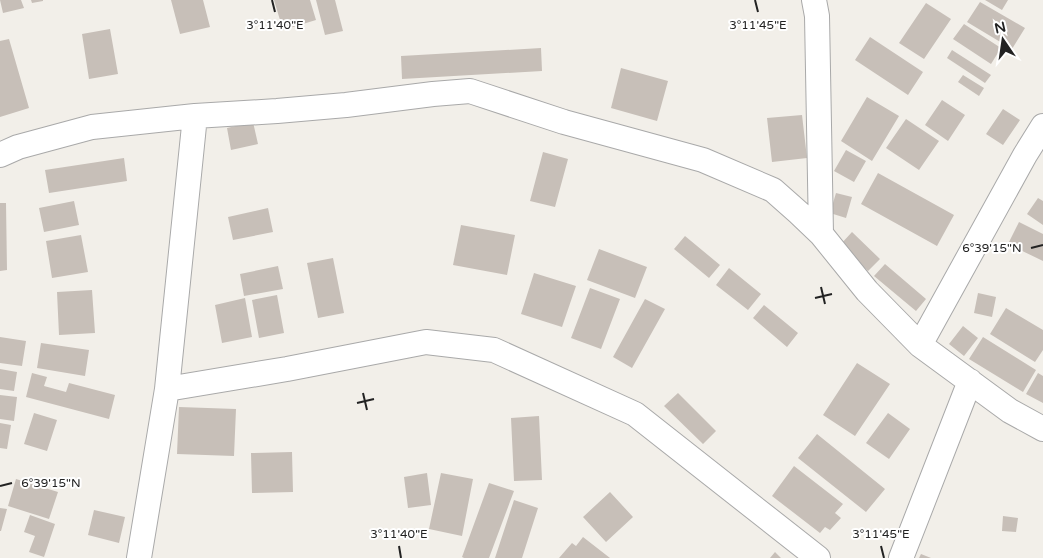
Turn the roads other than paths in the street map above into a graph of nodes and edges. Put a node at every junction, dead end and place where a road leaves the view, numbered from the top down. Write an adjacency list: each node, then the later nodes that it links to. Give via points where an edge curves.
1 (820, 5): 5 (street)
2 (195, 116): 4 (street, via 92,127); 5 (street, via 346,105 470,91 564,122 702,160 773,190); 8 (street)
3 (1043, 126): 6 (street)
4 (0, 155)
5 (821, 234): 6 (street, via 867,291)
6 (920, 345): 7 (street)
7 (970, 381): 9 (street, via 1010,411); 12 (street)
8 (167, 389): 10 (street); 11 (street, via 426,342 494,350 635,414)
9 (1043, 429)
10 (139, 558)
11 (818, 558)
12 (901, 558)

